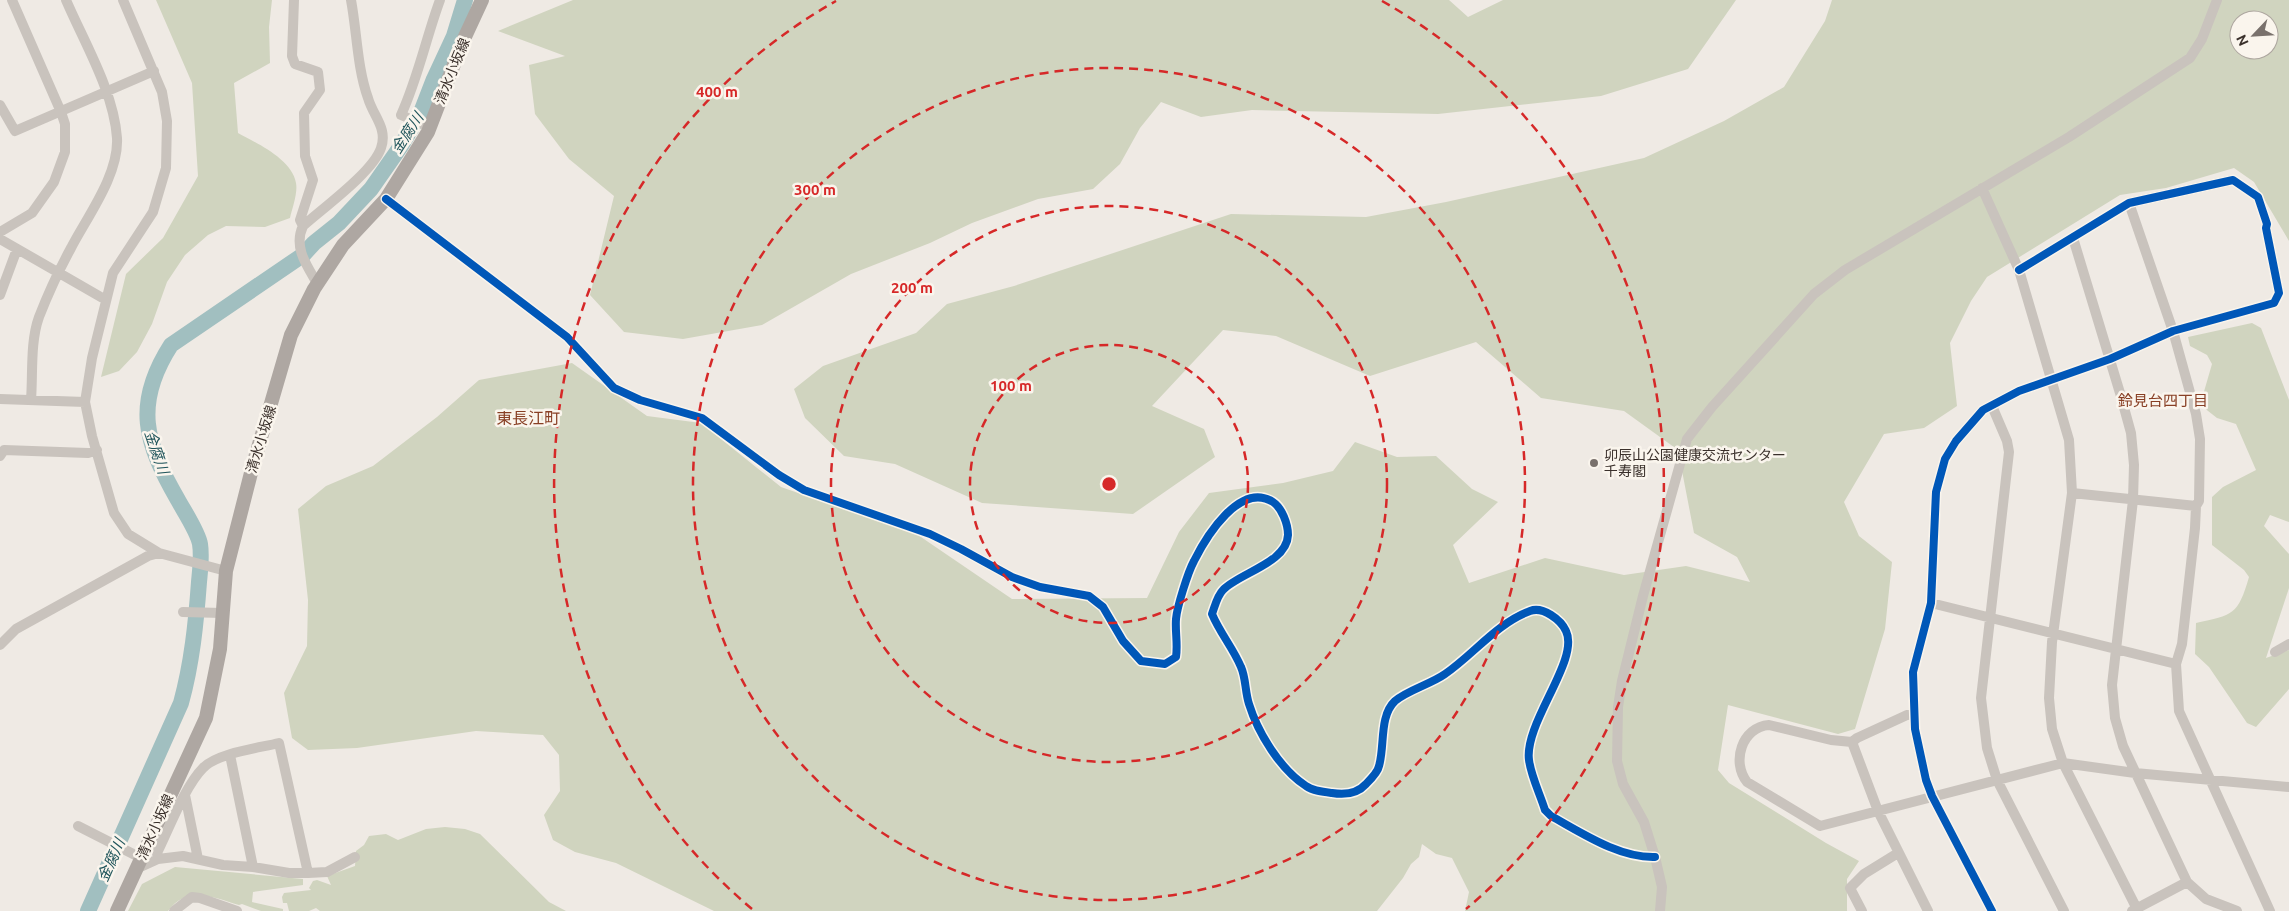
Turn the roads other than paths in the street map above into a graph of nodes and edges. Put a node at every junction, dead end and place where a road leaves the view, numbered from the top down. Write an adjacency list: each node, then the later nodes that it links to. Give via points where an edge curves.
1 (12, 0): 12 (street)
2 (66, 0): 10 (street)
3 (123, 0): 9 (street)
4 (294, 0): 17 (street, via 292,56 296,64 318,72 320,83 320,90 304,113 302,127 305,156 313,180 300,220)
5 (351, 0): 17 (street, via 368,99 384,132 381,148 369,168)
6 (440, 0): 13 (street, via 413,88 401,115)
7 (482, 0): 13 (main road, 清水小坂線)
8 (2217, 0): 14 (street, via 2202,39 2190,58 2069,137)
9 (154, 71): 10 (street); 26 (street, via 167,121 166,168 153,212 113,274)
10 (106, 92): 12 (street); 23 (street, via 117,140 112,167)
11 (0, 105): 12 (street, via 15,131)
12 (61, 112): 18 (street, via 65,124 65,152 54,182 32,214)
13 (428, 129): 15 (main road, 清水小坂線)
14 (1982, 188): 22 (street); 65 (street, via 1845,270 1814,294 1687,439 1643,596 1618,707 1616,761 1623,784 1644,822)
15 (386, 199): 24 (main road, 清水小坂線, via 343,245); 65 (street, via 567,337 614,388 640,400 702,418 804,490 930,534 1012,578 1089,596 1103,607 1134,656 1141,661 1165,664 1176,657 1179,606 1193,563 1210,534 1235,506 1257,497 1276,504 1284,516 1288,536 1282,549 1274,558 1223,590 1212,614 1242,669 1248,703 1259,730 1286,768 1307,787 1346,795 1365,786 1379,767 1386,713 1396,701 1441,677 1504,626 1531,610 1547,613 1567,632 1568,652 1531,740 1529,759 1545,810 1551,816 1638,858)
16 (2129, 203): 19 (street); 27 (street); 27 (street, via 2233,180 2258,197 2267,224 2279,293 2274,304)
17 (301, 230): 24 (street, via 299,241 304,262)
18 (0, 232)
19 (2073, 238): 22 (street); 28 (street)
20 (0, 239): 21 (street)
21 (17, 249): 23 (street); 25 (street)
22 (2019, 270): 29 (street)
23 (60, 273): 26 (street); 31 (street, via 35,332)
24 (317, 283): 40 (main road, 清水小坂線, via 291,335)
25 (0, 295)
26 (106, 300): 32 (street)
27 (2172, 331): 28 (street); 38 (street, via 2200,439)
28 (2110, 359): 29 (street); 37 (street, via 2131,433)
29 (2051, 379): 33 (street); 36 (street, via 2069,440)
30 (0, 399): 31 (street)
31 (31, 400): 32 (street)
32 (85, 402): 34 (street)
33 (1992, 406): 41 (street, via 1983,410 1962,434 1946,460 1935,499); 44 (street, via 2009,452)
34 (96, 450): 35 (street, via 88,453 4,450); 39 (street, via 114,513 128,534)
35 (0, 456)
36 (2072, 494): 37 (street); 45 (street)
37 (2133, 500): 38 (street); 48 (street)
38 (2196, 506): 50 (street, via 2182,644)
39 (159, 553): 40 (street); 47 (street, via 148,556 16,629)
40 (220, 570): 43 (main road, 清水小坂線)
41 (1931, 603): 44 (street); 51 (street, via 1913,672)
42 (183, 612): 43 (street)
43 (218, 612): 68 (main road, 清水小坂線, via 220,649 206,718)
44 (1991, 618): 45 (street); 57 (street, via 1981,698 1987,748)
45 (2054, 633): 48 (street); 54 (street, via 2049,698 2052,729)
46 (2289, 644): 49 (street)
47 (0, 645)
48 (2116, 648): 50 (street); 55 (street, via 2112,685 2115,718)
49 (2275, 652)
50 (2176, 664): 56 (street, via 2179,711)
51 (1915, 714): 52 (street); 60 (street, via 1915,729)
52 (1852, 742): 61 (street); 61 (street, via 1769,725 1759,726 1742,744 1742,774 1748,782 1820,826)
53 (230, 755): 59 (street, via 203,767); 69 (street); 70 (street, via 279,743)
54 (2063, 763): 55 (street); 57 (street); 73 (street)
55 (2135, 773): 56 (street); 71 (street)
56 (2211, 779): 58 (street); 82 (street)
57 (1997, 780): 60 (street); 80 (street)
58 (2289, 788)
59 (185, 795): 66 (street, via 157,853); 67 (street)
60 (1932, 796): 61 (street); 79 (street)
61 (1878, 811): 63 (street)
62 (78, 826): 68 (street)
63 (1898, 853): 77 (street, via 1864,874 1850,888); 78 (street)
64 (355, 857): 70 (street, via 327,872)
65 (1655, 857): 76 (street, via 1662,887)
66 (158, 859): 67 (street, via 183,856); 68 (street)
67 (198, 859): 69 (street)
68 (139, 864): 74 (main road, 清水小坂線)
69 (253, 867): 70 (street)
70 (308, 873)
71 (2187, 882): 73 (street); 81 (street, via 2206,899)
72 (230, 910): 75 (street, via 192,897)
73 (2136, 910)
74 (117, 911)
75 (174, 911)
76 (1660, 911)
77 (1862, 911)
78 (1928, 911)
79 (1992, 911)
80 (2064, 911)
81 (2237, 911)
82 (2270, 911)

